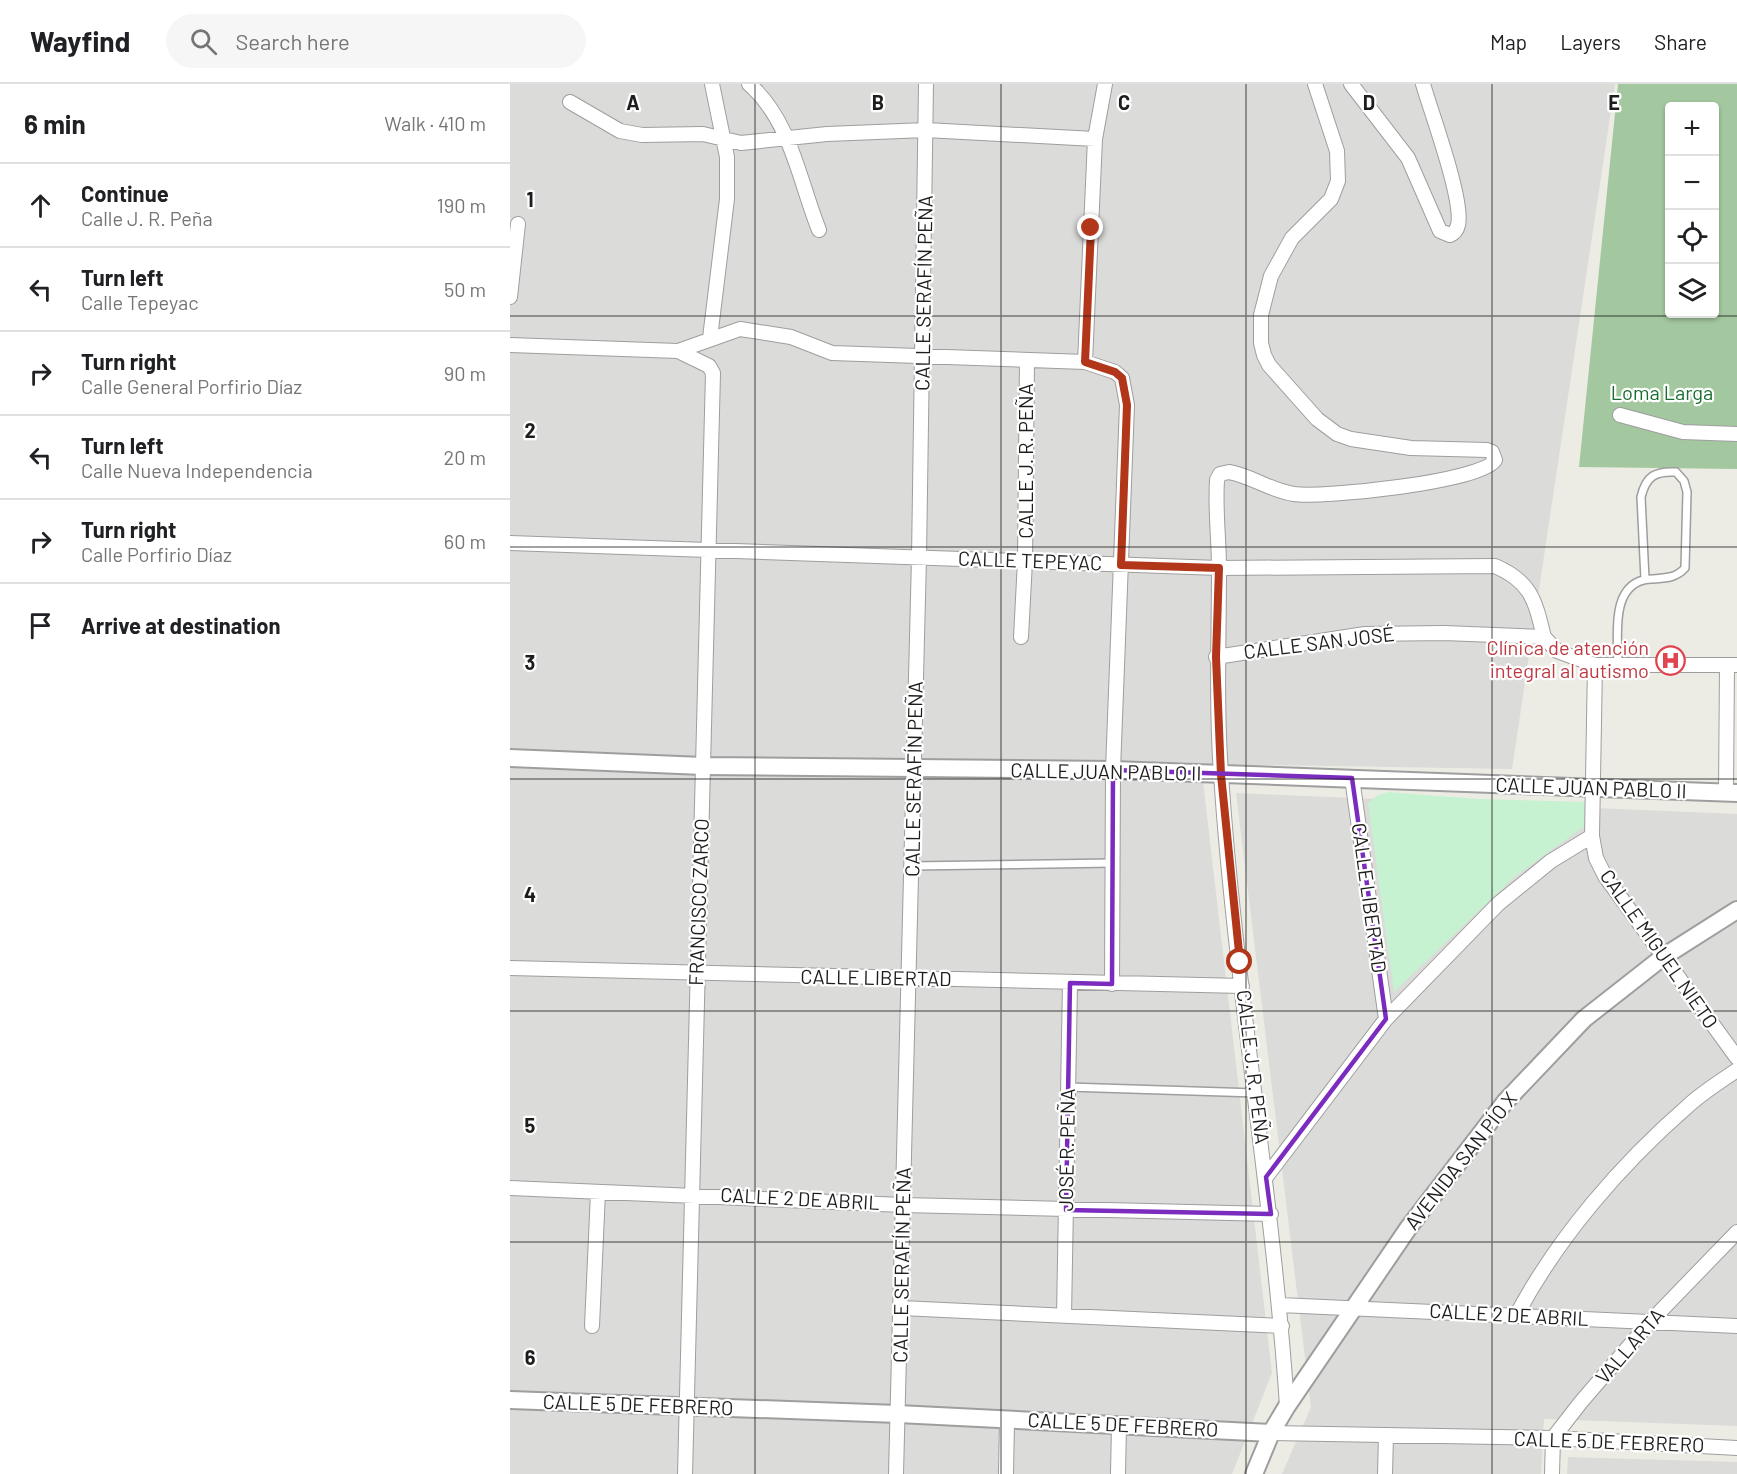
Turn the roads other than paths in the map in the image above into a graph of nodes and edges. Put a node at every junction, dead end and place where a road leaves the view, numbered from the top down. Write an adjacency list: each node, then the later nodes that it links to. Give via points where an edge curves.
1 (712, 84): 12 (street)
2 (749, 84): 10 (street, via 773,112)
3 (926, 84): 9 (street, CALLE SERAFÍN PEÑA)
4 (1105, 84): 11 (street)
5 (1315, 84): 29 (street, CALLE J. R. PEÑA, via 1337,151 1338,181 1331,199 1292,238 1271,276 1261,315 1264,355 1317,418 1337,434 1411,448 1487,450 1495,460 1479,471 1425,484 1313,496 1275,489 1238,473 1220,474 1216,491)
6 (1351, 84): 7 (street, via 1408,158 1440,231 1450,235 1458,225 1457,204)
7 (1423, 84)
8 (570, 102): 12 (street, via 620,131 642,135 703,134)
9 (926, 130): 10 (street); 11 (street); 19 (street, CALLE SERAFÍN PEÑA)
10 (788, 139): 12 (street, via 741,143); 14 (street)
11 (1095, 139): 21 (street)
12 (724, 140): 16 (street, via 727,199)
13 (518, 224): 15 (street)
14 (819, 230)
15 (510, 297)
16 (710, 338): 18 (street); 19 (street, via 741,329 791,337 832,353)
17 (510, 345): 18 (street)
18 (678, 351): 25 (street, FRANCISCO ZARCO, via 709,366 713,373)
19 (923, 356): 20 (street); 26 (street, CALLE SERAFÍN PEÑA)
20 (1027, 360): 21 (street); 27 (street, CALLE J. R. PEÑA)
21 (1085, 362): 28 (street, via 1115,372 1125,386)
22 (1620, 416): 23 (street, via 1683,432)
23 (1737, 434)
24 (510, 543): 25 (street, CALLE TEPEYAC)
25 (708, 550): 26 (street, CALLE TEPEYAC); 38 (street, FRANCISCO ZARCO)
26 (919, 558): 27 (street, CALLE TEPEYAC); 39 (street, CALLE SERAFÍN PEÑA)
27 (1025, 561): 28 (street, CALLE TEPEYAC); 31 (street, CALLE J. R. PEÑA)
28 (1121, 565): 29 (street, CALLE TEPEYAC); 40 (street)
29 (1219, 568): 32 (street, CALLE TEPEYAC, via 1496,567 1525,584 1535,599); 33 (street, CALLE J. R. PEÑA)
30 (1645, 579): 30 (lane, via 1641,496 1644,484 1651,475 1676,472 1687,492 1685,568 1672,578); 35 (lane, via 1628,590 1617,613)
31 (1021, 637)
32 (1544, 637): 33 (street, CALLE SAN JOSÉ, via 1365,634); 34 (street, via 1557,651)
33 (1216, 657): 41 (street, CALLE J. R. PEÑA)
34 (1595, 665): 35 (street); 43 (street, CALLE MIGUEL NIETO)
35 (1618, 665): 36 (street)
36 (1732, 665): 44 (street)
37 (510, 758): 38 (street, CALLE JUAN PABLO II)
38 (703, 766): 39 (street, CALLE JUAN PABLO II); 51 (street, FRANCISCO ZARCO)
39 (914, 769): 40 (street, CALLE JUAN PABLO II); 47 (street, CALLE SERAFÍN PEÑA)
40 (1113, 770): 41 (street, CALLE JUAN PABLO II); 46 (street)
41 (1221, 775): 42 (street, CALLE JUAN PABLO II); 55 (street, CALLE J. R. PEÑA)
42 (1352, 778): 43 (street, CALLE JUAN PABLO II); 56 (street, CALLE LIBERTAD)
43 (1594, 789): 44 (street, CALLE JUAN PABLO II); 45 (street, CALLE MIGUEL NIETO)
44 (1731, 793)
45 (1592, 836): 49 (street, CALLE MIGUEL NIETO, via 1605,876); 56 (street, via 1551,861 1498,904)
46 (1113, 863): 47 (lane); 54 (street)
47 (911, 866): 52 (street, CALLE SERAFÍN PEÑA)
48 (1737, 910): 49 (street, AVENIDA SAN PÍO X)
49 (1663, 957): 57 (street, CALLE MIGUEL NIETO); 70 (street, AVENIDA SAN PÍO X, via 1584,1019 1505,1102 1409,1227)
50 (510, 968): 51 (street, CALLE LIBERTAD)
51 (697, 974): 52 (street, CALLE LIBERTAD); 64 (street, FRANCISCO ZARCO)
52 (909, 979): 53 (street, CALLE LIBERTAD); 65 (street, CALLE SERAFÍN PEÑA)
53 (1070, 984): 54 (street, CALLE LIBERTAD); 59 (street, JOSÉ R. PEÑA)
54 (1112, 984): 55 (street, CALLE LIBERTAD)
55 (1242, 986): 60 (street, CALLE J. R. PEÑA)
56 (1386, 1019): 61 (street)
57 (1737, 1059)
58 (1737, 1070): 73 (street, via 1689,1104 1612,1180 1540,1272)
59 (1068, 1087): 60 (lane); 66 (street, JOSÉ R. PEÑA)
60 (1256, 1093): 61 (street, CALLE J. R. PEÑA)
61 (1266, 1177): 67 (street, CALLE J. R. PEÑA)
62 (510, 1188): 63 (street, CALLE 2 DE ABRIL)
63 (598, 1192): 64 (street, CALLE 2 DE ABRIL); 75 (street)
64 (692, 1194): 65 (street, CALLE 2 DE ABRIL); 80 (street, FRANCISCO ZARCO)
65 (903, 1204): 66 (street, CALLE 2 DE ABRIL); 71 (street, CALLE SERAFÍN PEÑA)
66 (1066, 1210): 67 (street, CALLE 2 DE ABRIL); 72 (street, JOSÉ R. PEÑA)
67 (1270, 1214): 69 (street, CALLE J. R. PEÑA)
68 (1737, 1233): 74 (street, VALLARTA)
69 (1280, 1305): 70 (street, CALLE 2 DE ABRIL); 76 (street, CALLE J. R. PEÑA)
70 (1356, 1307): 73 (street, CALLE 2 DE ABRIL); 79 (street, AVENIDA SAN PÍO X)
71 (901, 1308): 72 (street); 81 (street, CALLE SERAFÍN PEÑA)
72 (1064, 1316): 76 (street)
73 (1516, 1316): 74 (street, CALLE 2 DE ABRIL)
74 (1649, 1323): 77 (street, CALLE 2 DE ABRIL); 86 (street, VALLARTA)
75 (592, 1326)
76 (1281, 1326): 79 (street, CALLE J. R. PEÑA)
77 (1737, 1326)
78 (510, 1400): 80 (street, CALLE 5 DE FEBRERO)
79 (1287, 1406): 84 (street, AVENIDA SAN PÍO X)
80 (686, 1407): 81 (street, CALLE 5 DE FEBRERO); 88 (street, FRANCISCO ZARCO)
81 (898, 1414): 82 (street, CALLE 5 DE FEBRERO); 89 (street, CALLE SERAFÍN PEÑA)
82 (1007, 1419): 83 (street, CALLE 5 DE FEBRERO); 90 (street)
83 (1119, 1425): 84 (street, CALLE 5 DE FEBRERO); 91 (street)
84 (1271, 1432): 85 (street, CALLE 5 DE FEBRERO); 92 (street, AVENIDA SAN PÍO X)
85 (1386, 1436): 86 (street, CALLE 5 DE FEBRERO); 93 (street)
86 (1553, 1438): 87 (street, CALLE 5 DE FEBRERO); 94 (street)
87 (1737, 1448)
88 (685, 1474)
89 (897, 1474)
90 (1006, 1474)
91 (1118, 1474)
92 (1254, 1474)
93 (1385, 1474)
94 (1552, 1474)

